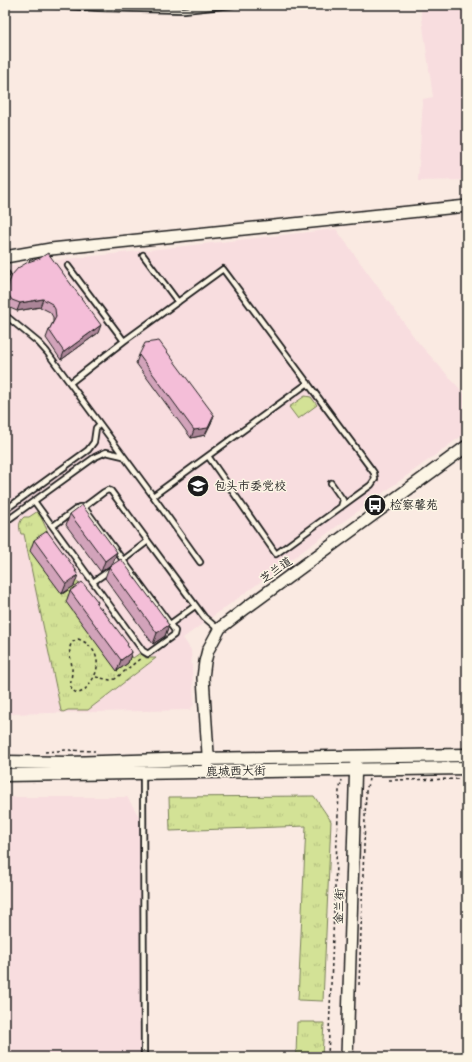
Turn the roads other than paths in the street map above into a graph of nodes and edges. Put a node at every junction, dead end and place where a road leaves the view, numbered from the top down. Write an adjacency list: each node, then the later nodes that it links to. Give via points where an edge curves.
1 (50, 5): 2 (lane, via 184,10)
2 (232, 5)
3 (467, 206): 5 (street, via 51,249)
4 (143, 255): 7 (lane)
5 (5, 256)
6 (68, 266): 9 (lane)
7 (178, 302): 9 (lane); 11 (lane, via 223,269)
8 (5, 315): 10 (lane, via 39,343)
9 (124, 341): 10 (lane)
10 (70, 383): 12 (lane)
11 (308, 383): 15 (lane); 20 (lane, via 375,476 371,485)
12 (100, 424): 14 (lane); 21 (lane, via 96,428 94,442 88,450)
13 (467, 446): 30 (street, 芝兰道)
14 (123, 456): 17 (lane); 18 (lane, via 111,452 102,453)
15 (208, 456): 17 (lane); 20 (lane, via 276,554)
16 (331, 483): 20 (lane, via 343,500)
17 (153, 496): 26 (lane)
18 (34, 501): 22 (lane); 23 (lane)
19 (84, 507): 23 (lane, via 79,507); 24 (lane, via 110,490); 25 (lane)
20 (341, 507)
21 (5, 510)
22 (5, 522)
23 (53, 526): 27 (lane)
24 (148, 541): 25 (lane); 28 (lane)
25 (123, 560): 27 (lane); 29 (lane)
26 (200, 562)
27 (93, 582): 29 (lane, via 146,654 174,635 175,631)
28 (195, 606): 29 (lane); 30 (lane)
29 (170, 624)
30 (219, 630): 33 (street, 芝兰道, via 208,650 203,678)
31 (467, 755): 32 (main road, 鹿城西大街)
32 (356, 757): 33 (main road, 鹿城西大街); 36 (street, 金兰街)
33 (208, 759): 34 (main road, 鹿城西大街); 37 (street, 芝兰道)
34 (5, 762)
35 (467, 768): 36 (main road, 鹿城西大街)
36 (356, 770): 37 (main road, 鹿城西大街); 41 (street, 金兰街)
37 (207, 772): 38 (main road, 鹿城西大街)
38 (143, 773): 39 (main road, 鹿城西大街); 40 (lane)
39 (5, 775)
40 (144, 1057)
41 (347, 1057)

